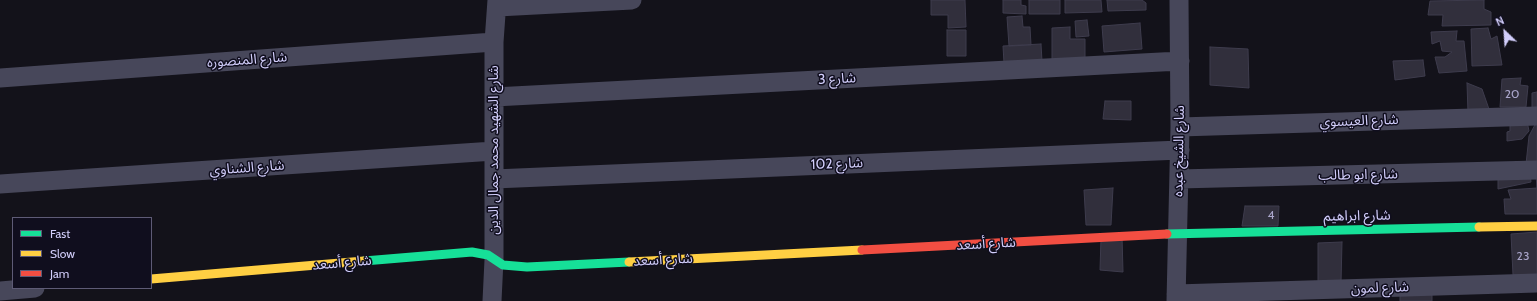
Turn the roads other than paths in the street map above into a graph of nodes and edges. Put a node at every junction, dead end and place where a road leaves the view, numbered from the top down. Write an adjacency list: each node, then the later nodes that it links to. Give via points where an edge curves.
1 (632, 0): 3 (street)
2 (1179, 0): 5 (street, شارع الشيخ عبده)
3 (497, 3): 4 (street, شارع الشهيد محمد جمال الدين)
4 (494, 42): 6 (street, شارع المنصوره); 7 (street, شارع الشهيد محمد جمال الدين)
5 (1180, 61): 7 (street, شارع 3); 9 (street, شارع الشيخ عبده)
6 (0, 78)
7 (494, 97): 11 (street, شارع الشهيد محمد جمال الدين)
8 (1537, 116): 9 (street, شارع العيسوي)
9 (1180, 127): 10 (street, شارع الشيخ عبده)
10 (1180, 150): 13 (street, شارع 102); 14 (street, شارع الشيخ عبده)
11 (494, 152): 13 (street, شارع الشهيد محمد جمال الدين); 15 (street, شارع الشناوي)
12 (1537, 170): 14 (street, شارع ابو طالب)
13 (494, 179): 18 (street, شارع الشهيد محمد جمال الدين)
14 (1179, 179): 17 (street, شارع الشيخ عبده)
15 (0, 184)
16 (1537, 226): 17 (street, شارع ابراهيم)
17 (1178, 234): 18 (street, شارع أسعد, via 526,267); 23 (street, شارع الشيخ عبده)
18 (494, 260): 19 (street, شارع أسعد, via 488,255 472,252); 24 (street, شارع الشهيد محمد جمال الدين)
19 (152, 278)
20 (1537, 283): 23 (street, شارع لمون)
21 (23, 289): 22 (street)
22 (0, 291)
23 (1176, 298)
24 (492, 301)

